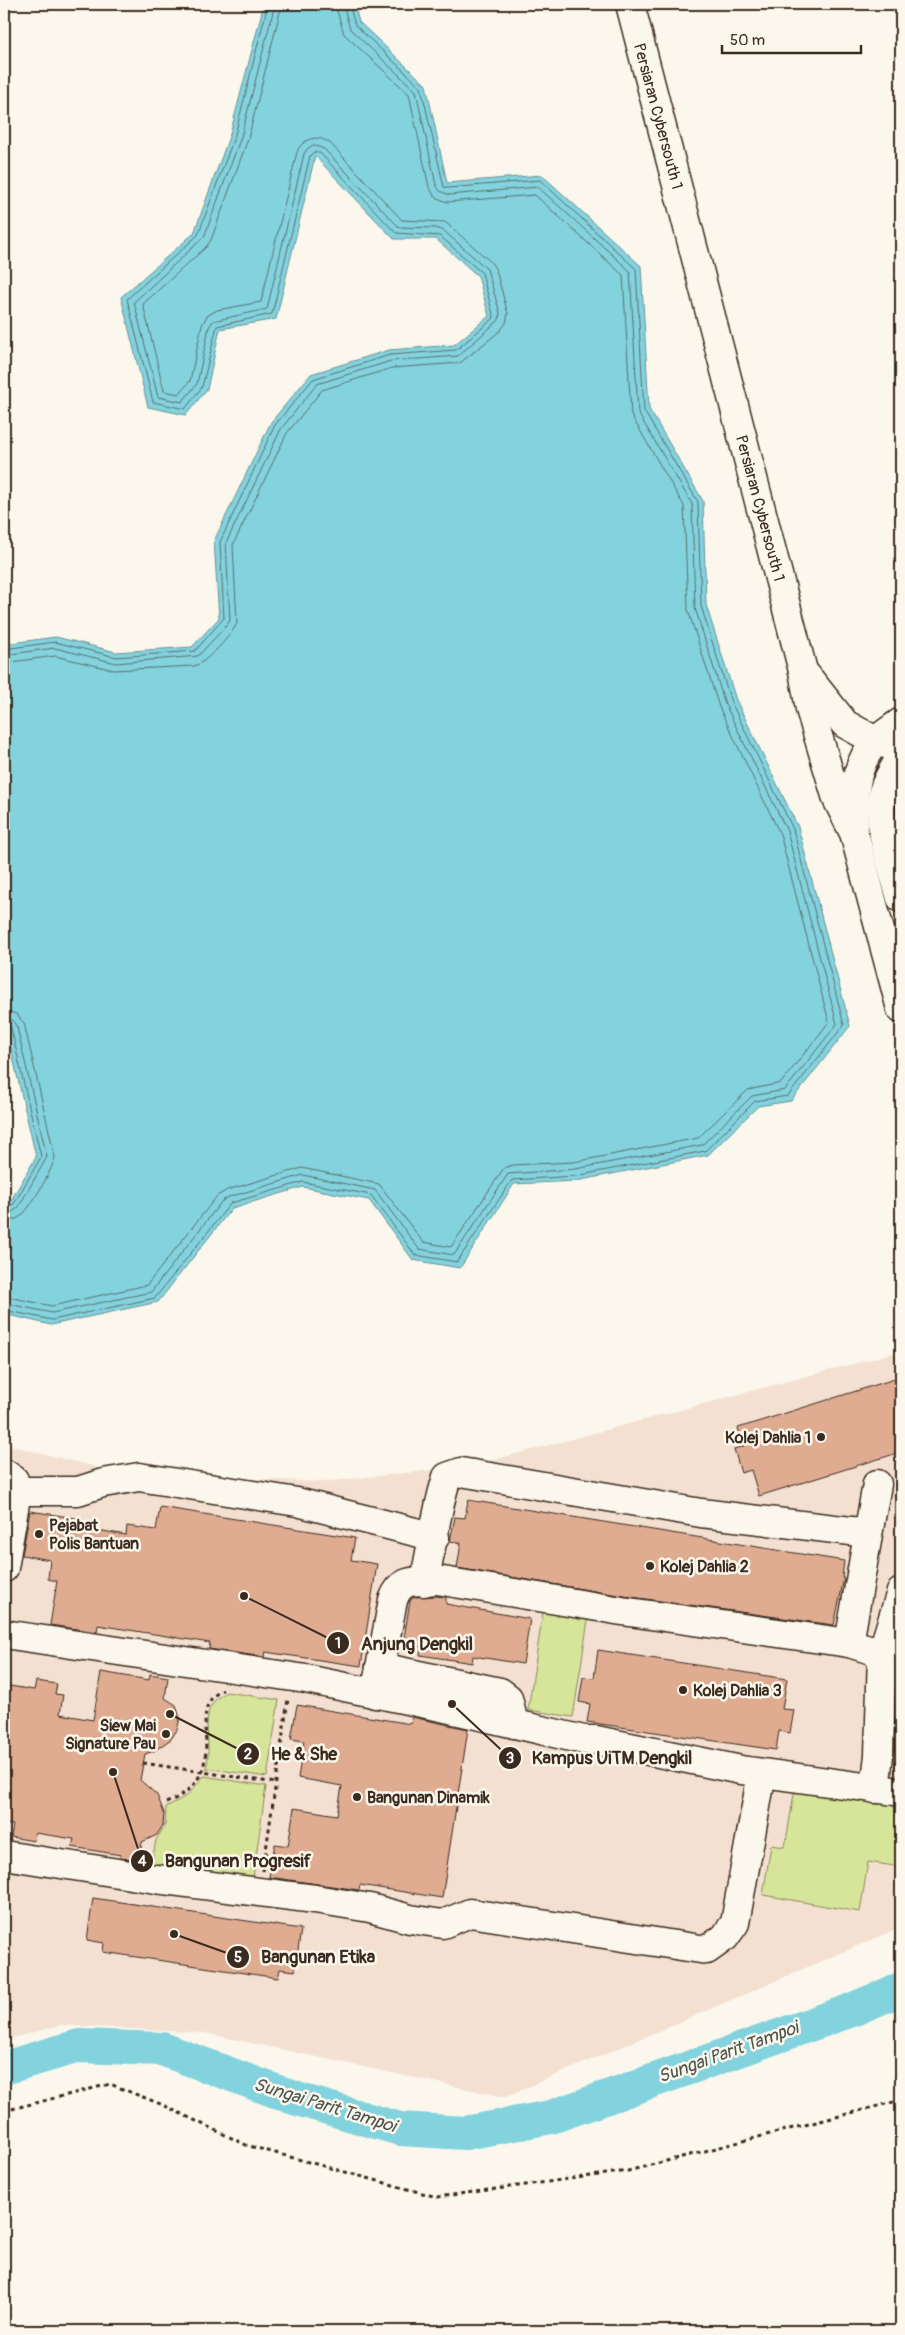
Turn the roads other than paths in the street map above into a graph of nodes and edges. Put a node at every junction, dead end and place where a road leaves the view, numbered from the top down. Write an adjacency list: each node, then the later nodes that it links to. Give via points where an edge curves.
1 (630, 4): 2 (street, Persiaran Cybersouth 1)
2 (803, 671): 4 (street, via 845,724); 6 (street, Persiaran Cybersouth 1, via 810,708 837,799)
3 (901, 722): 4 (street)
4 (889, 745): 6 (street, via 861,765 853,794)
5 (901, 757): 7 (street, via 883,793 881,809)
6 (854, 832): 8 (street, Persiaran Cybersouth 1)
7 (901, 898)
8 (901, 1009)
9 (10, 1482): 11 (street); 13 (street, via 78,1491 139,1477 297,1502)
10 (877, 1484): 12 (street)
11 (8, 1519): 14 (street)
12 (868, 1533): 13 (street, via 701,1513 461,1472 447,1477 439,1502); 18 (street)
13 (435, 1537): 15 (street)
14 (9, 1565)
15 (424, 1582): 18 (street, via 437,1580 622,1611); 20 (street, via 407,1582 397,1589)
16 (901, 1592): 19 (street)
17 (19, 1630): 21 (street, via 306,1679)
18 (849, 1643): 19 (street)
19 (882, 1653): 23 (street)
20 (380, 1667): 21 (street); 22 (street, via 500,1692 508,1698)
21 (375, 1694): 22 (street)
22 (514, 1724): 24 (street)
23 (890, 1754): 25 (street)
24 (762, 1773): 25 (street); 27 (street, via 735,1923 725,1937 707,1950 470,1913 443,1924 315,1899 156,1879 73,1873)
25 (875, 1789): 26 (street)
26 (901, 1792)
27 (18, 1862)

